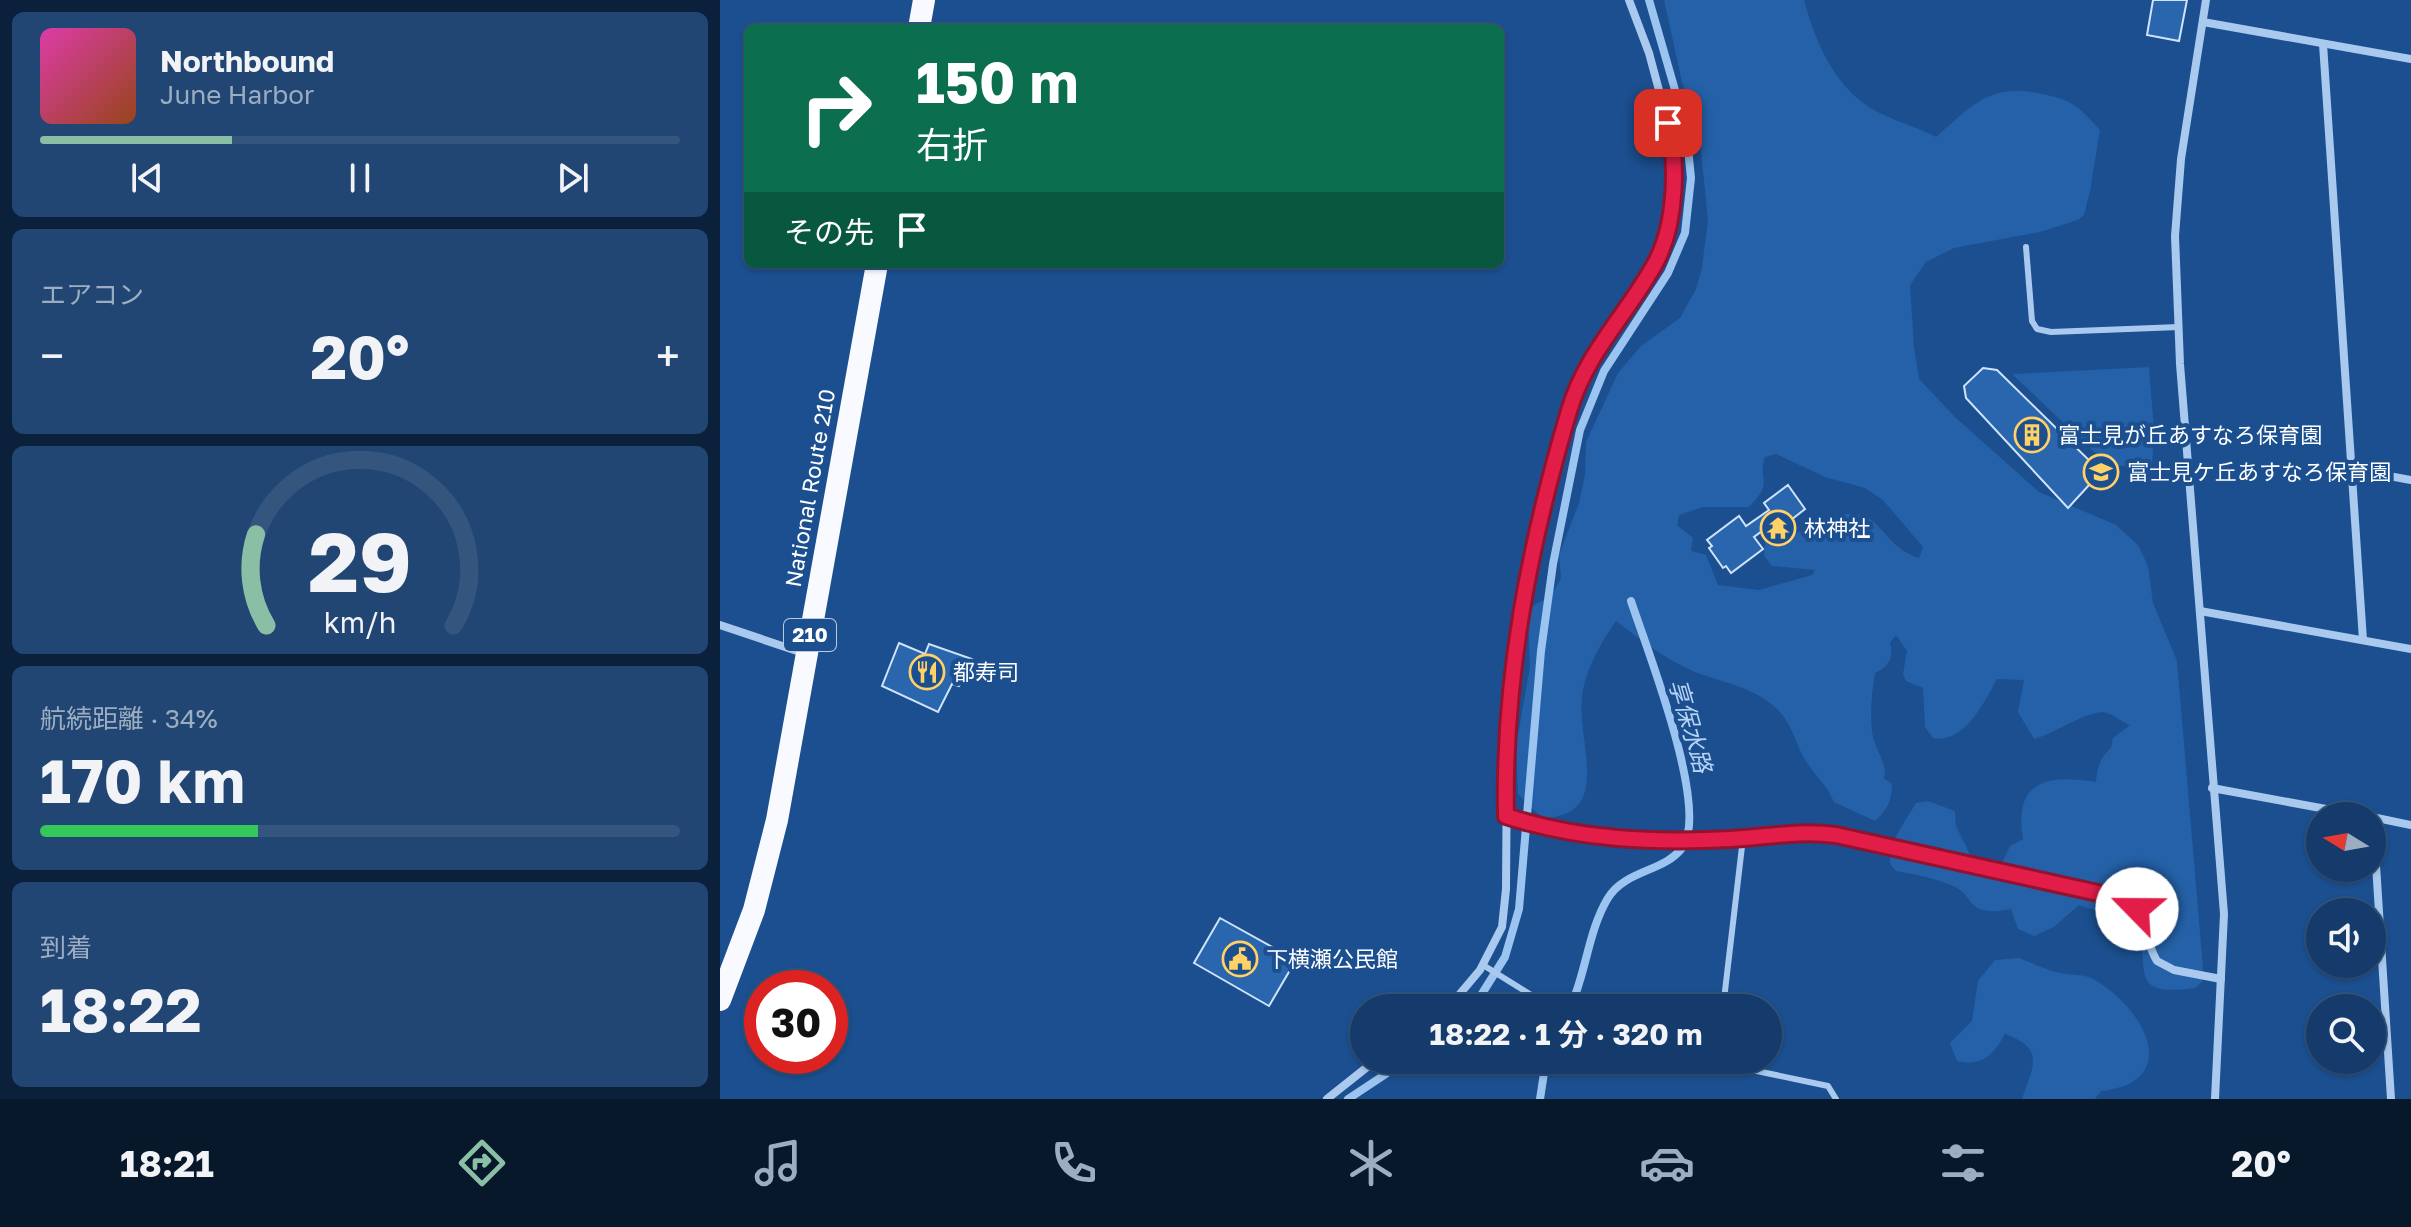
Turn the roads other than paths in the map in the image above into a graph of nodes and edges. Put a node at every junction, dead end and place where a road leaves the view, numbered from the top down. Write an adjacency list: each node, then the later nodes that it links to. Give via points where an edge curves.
1 (924, 0): 5 (highway)
2 (1629, 0): 20 (street, via 1671,135 1669,208 1657,260 1597,347 1569,411 1519,617)
3 (2206, 0): 4 (street)
4 (2203, 22): 6 (street); 10 (street, via 2177,200)
5 (920, 24)
6 (2323, 44): 7 (street); 11 (street)
7 (2411, 59)
8 (2026, 247): 10 (lane, via 2037,329)
9 (876, 268): 17 (highway, National Route 210 / 210)
10 (2179, 327): 13 (street)
11 (2351, 469): 12 (street); 15 (street)
12 (2411, 480)
13 (2200, 611): 15 (street); 18 (street)
14 (720, 625): 17 (street)
15 (2363, 640): 16 (street)
16 (2411, 649)
17 (806, 654): 30 (highway, National Route 210 / 210, via 760,890)
18 (2212, 788): 19 (street); 26 (street, via 2224,914)
19 (2306, 805)
20 (1506, 816): 23 (street, via 1616,839); 25 (street, via 1505,913 1499,939)
21 (2386, 820): 22 (street)
22 (2411, 825)
23 (1743, 838): 26 (street, via 1791,832 1836,835 2116,897 2141,915 2157,961 2174,970); 29 (lane)
24 (2375, 882): 36 (street)
25 (1483, 965): 27 (street); 28 (lane)
26 (2221, 979): 35 (street)
27 (1459, 994)
28 (1530, 994)
29 (1725, 994)
30 (720, 1000)
31 (1358, 1074): 33 (street)
32 (1771, 1074): 34 (lane, via 1828,1086)
33 (1327, 1099)
34 (1836, 1099)
35 (2215, 1099)
36 (2391, 1099)

